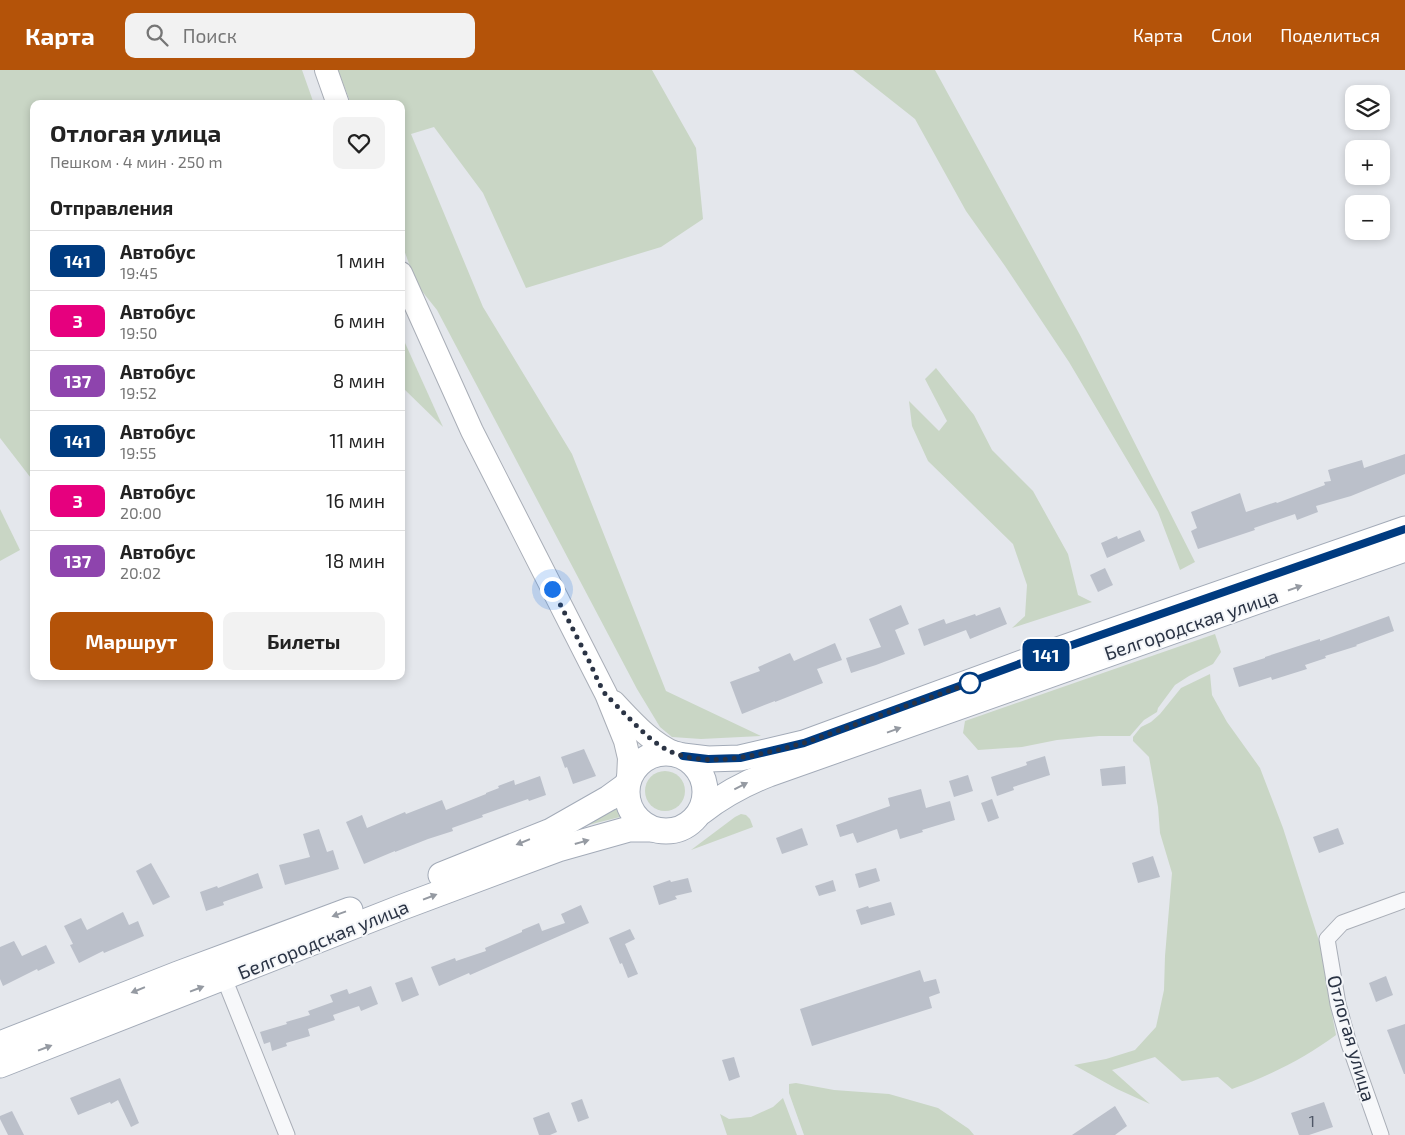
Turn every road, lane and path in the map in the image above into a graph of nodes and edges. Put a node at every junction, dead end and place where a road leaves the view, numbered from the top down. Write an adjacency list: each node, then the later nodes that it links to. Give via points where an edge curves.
1 (326, 70): 2 (main road)
2 (337, 100)
3 (405, 282): 6 (main road, via 472,431)
4 (1405, 529): 7 (main road, Белгородская улица, via 1049,653 804,743 740,758 708,759)
5 (1405, 549): 9 (main road, Белгородская улица, one-way to 5, via 743,784 769,774)
6 (606, 694): 7 (main road, via 644,732 664,748); 8 (main road, via 625,741 629,758)
7 (679, 754): 8 (main road, via 666,752 650,756 633,770); 9 (main road, via 692,763 702,778 705,788)
8 (627, 782): 10 (main road, via 628,804 633,814); 13 (main road, Белгородская улица, one-way to 13, via 609,798 551,831)
9 (701, 812): 10 (main road, via 679,829 666,832)
10 (651, 829): 12 (main road, Белгородская улица, one-way to 10, via 558,849 629,829)
11 (1405, 900): 16 (street, Отлогая улица, via 1342,922 1327,939 1338,1004 1349,1044)
12 (224, 978): 14 (main road, Белгородская улица, one-way to 12); 15 (street)
13 (0, 1044)
14 (0, 1065)
15 (287, 1135)
16 (1381, 1135)

